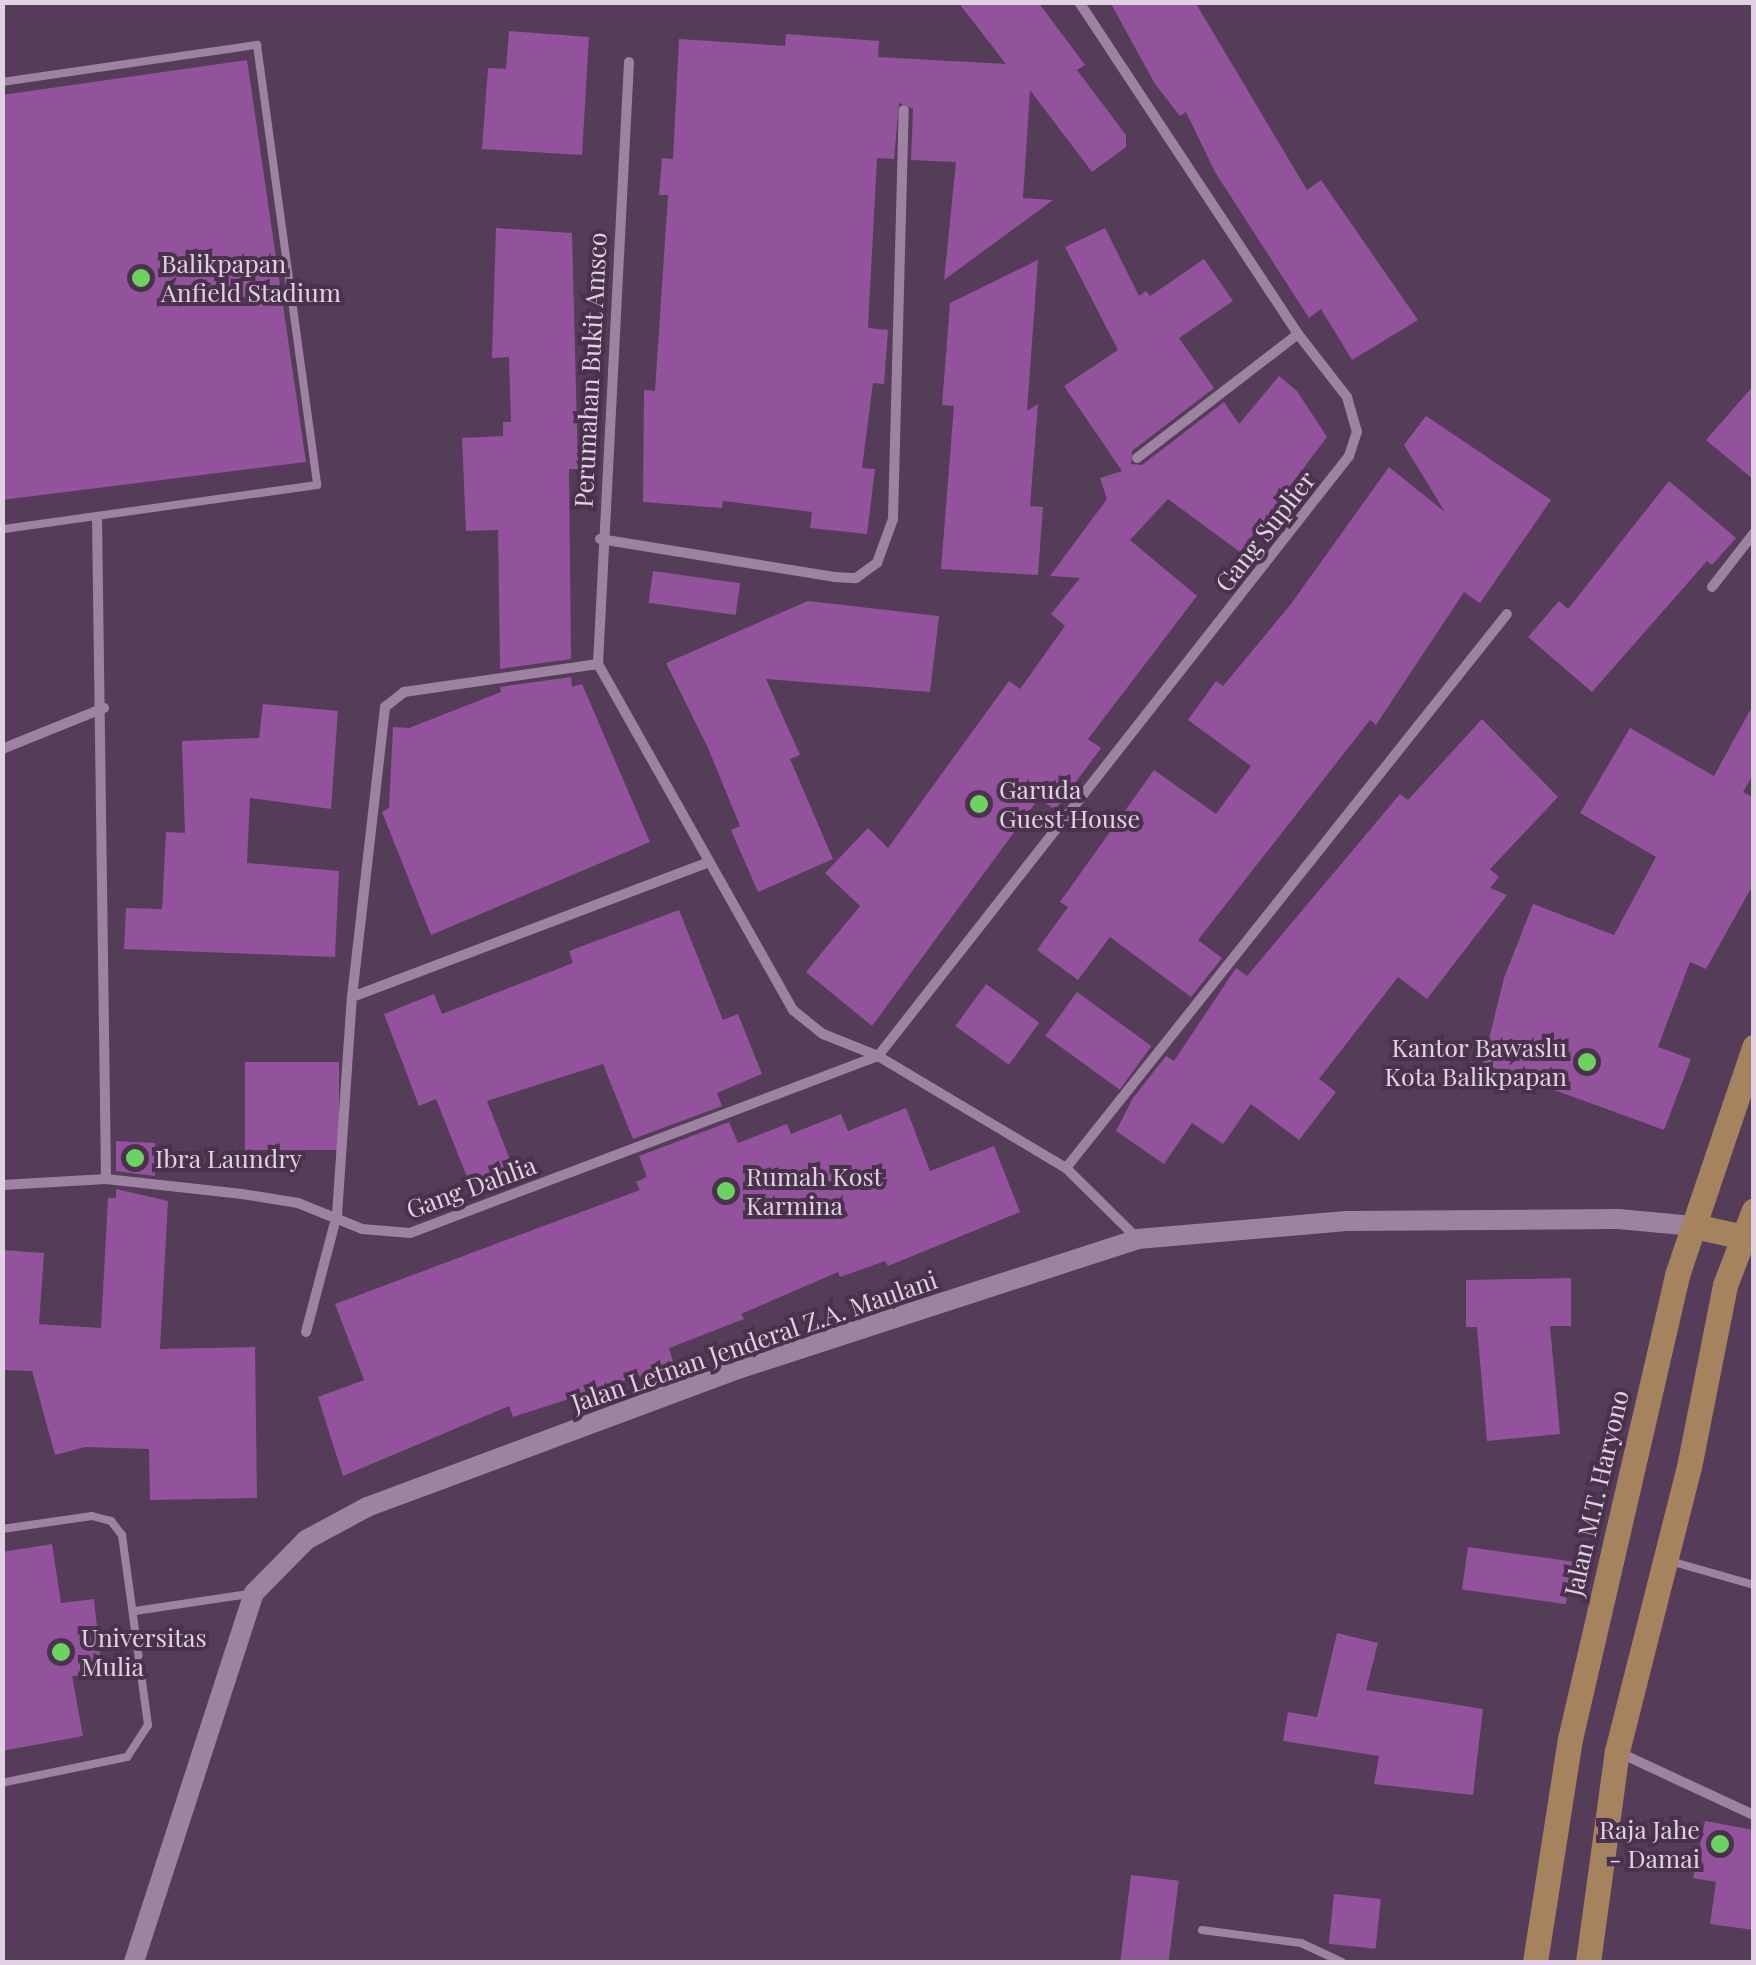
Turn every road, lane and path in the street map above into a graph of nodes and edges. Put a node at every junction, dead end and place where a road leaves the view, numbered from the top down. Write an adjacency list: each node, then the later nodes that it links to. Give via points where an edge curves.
1 (1079, 2): 5 (street, Gang Suplier)
2 (628, 62): 10 (street, Perumahan Bukit Amsco)
3 (2, 82): 7 (lane, via 257,45 316,485)
4 (904, 110): 10 (street, Perumahan Bukit Amsco, via 894,519 877,562 856,578 834,577)
5 (1298, 334): 6 (street); 19 (street, Gang Suplier, via 1358,419 1350,456)
6 (1138, 458)
7 (98, 517): 8 (lane); 14 (street)
8 (2, 529)
9 (1754, 533): 11 (street)
10 (600, 539): 13 (street)
11 (1712, 588)
12 (1507, 614): 20 (street)
13 (598, 664): 16 (street); 17 (street, via 404,692 385,707)
14 (104, 708): 15 (street); 21 (street)
15 (2, 749)
16 (706, 863): 17 (street); 19 (street, via 794,1010 823,1034)
17 (352, 997): 24 (street)
18 (1754, 1047): 25 (main road, Jalan M.T. Haryono)
19 (878, 1056): 20 (street); 24 (street, Gang Dahlia, via 410,1233 362,1230)
20 (1066, 1168): 27 (street)
21 (106, 1179): 22 (street, Gang Dahlia); 24 (street, Gang Dahlia, via 242,1194)
22 (2, 1185)
23 (1754, 1210): 26 (main road)
24 (337, 1215): 28 (street)
25 (1694, 1226): 26 (main road); 27 (street, Jalan Letnan Jenderal Z.A. Maulani, via 1618,1219 1346,1220); 40 (main road, Jalan M.T. Haryono, via 1676,1275 1570,1739)
26 (1744, 1238): 30 (main road, via 1725,1285)
27 (1138, 1239): 32 (street, Jalan Letnan Jenderal Z.A. Maulani, via 738,1369 367,1507 306,1540)
28 (306, 1332)
29 (2, 1529): 33 (lane, via 92,1516 110,1520 122,1535)
30 (1665, 1560): 31 (lane); 34 (main road)
31 (1754, 1585)
32 (254, 1593): 33 (lane); 38 (street, Jalan Letnan Jenderal Z.A. Maulani)
33 (135, 1611): 35 (lane, via 148,1726 141,1741 127,1757)
34 (1617, 1751): 36 (street); 41 (main road)
35 (2, 1782)
36 (1754, 1815)
37 (1202, 1930): 39 (lane, via 1301,1942)
38 (134, 1962)
39 (1342, 1962)
40 (1535, 1962)
41 (1588, 1962)

